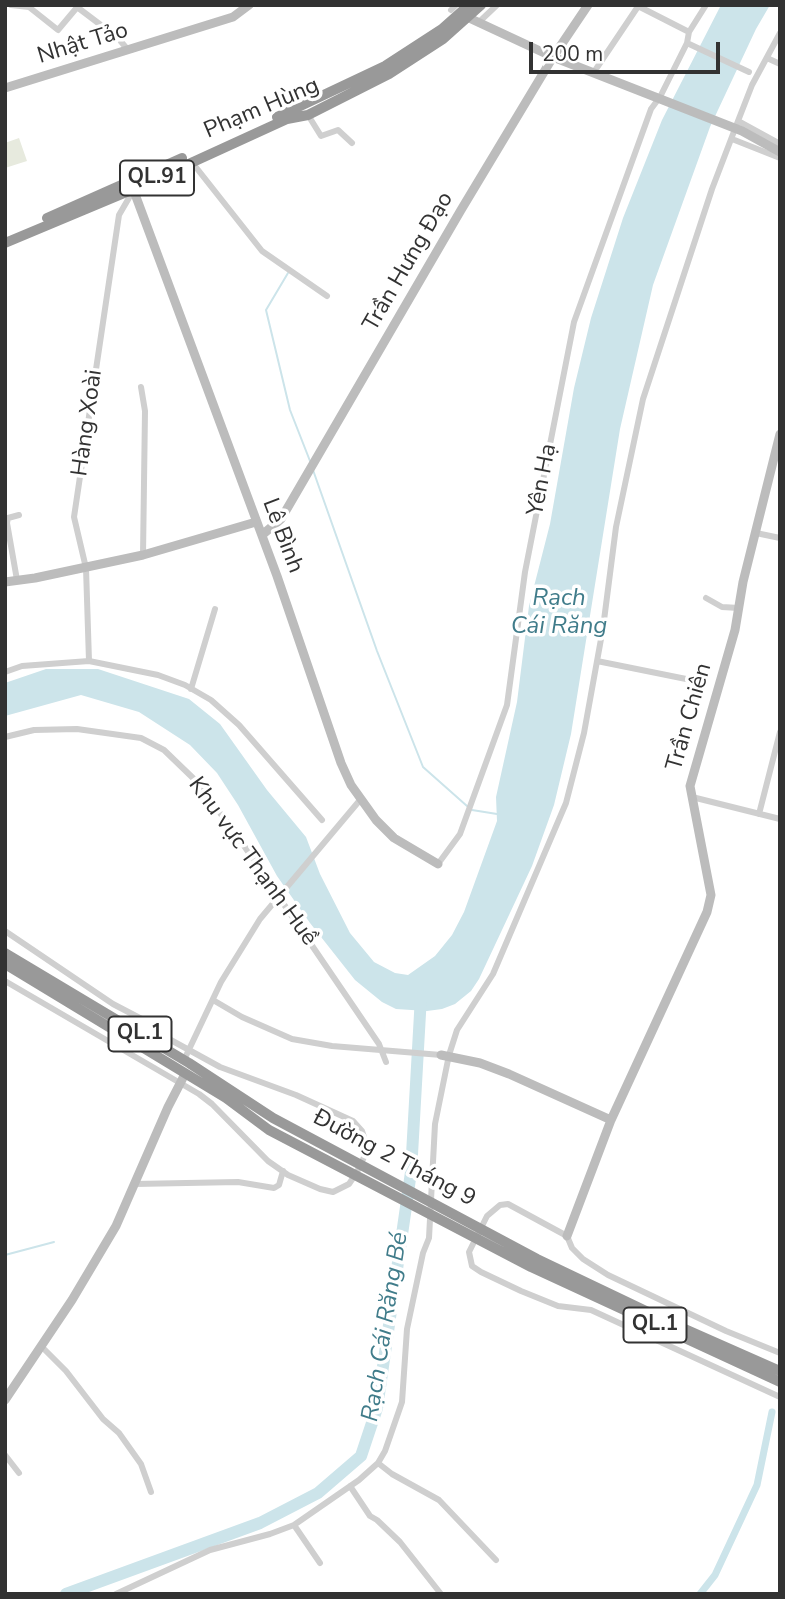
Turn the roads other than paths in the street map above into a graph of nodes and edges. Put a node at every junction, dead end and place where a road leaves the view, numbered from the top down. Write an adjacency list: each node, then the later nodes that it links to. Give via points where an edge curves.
1 (11, 5): 7 (street, via 29,7 58,30)
2 (249, 5): 14 (street, Nhật Tảo, via 233,17)
3 (481, 5): 9 (highway, Phạm Hùng / QL.91)
4 (497, 5): 10 (street)
5 (588, 5): 15 (street, Trần Hưng Đạo)
6 (706, 5): 11 (street)
7 (78, 6): 14 (street)
8 (638, 6): 11 (street); 19 (street)
9 (468, 11): 10 (street); 21 (highway, Phạm Hùng / QL.91, via 385,66)
10 (478, 23): 15 (street)
11 (689, 32): 13 (street, Yên Hạ)
12 (780, 33): 16 (street)
13 (690, 45): 18 (street); 57 (street, Yên Hạ, via 651,109 574,322 525,572 507,705 460,834)
14 (128, 50): 20 (street, Nhật Tảo)
15 (553, 57): 19 (street); 36 (street, Trần Hưng Đạo, via 281,519)
16 (767, 58): 17 (street); 22 (street)
17 (780, 64)
18 (749, 72)
19 (597, 74): 25 (street, via 743,131)
20 (5, 88)
21 (305, 110): 24 (street, via 321,136 338,130); 26 (highway, Phạm Hùng / QL.91); 27 (highway, Phạm Hùng / QL.91)
22 (738, 121): 23 (street); 25 (street)
23 (732, 139): 25 (street); 46 (street, via 643,399 616,527)
24 (352, 143)
25 (779, 151)
26 (191, 162): 27 (highway, Phạm Hùng / QL.91); 30 (street, via 262,251)
27 (132, 186): 28 (highway, Phạm Hùng / QL.91); 29 (highway, Phạm Hùng / QL.91); 34 (street, Lê Bình); 39 (street, Hàng Xoài, via 119,215 74,517)
28 (5, 235)
29 (5, 243)
30 (327, 296)
31 (141, 387): 38 (street, via 145,411)
32 (780, 433): 35 (street, Trần Chiên)
33 (19, 515): 40 (street, via 8,518 7,523)
34 (256, 522): 36 (street, Lê Bình); 38 (street)
35 (756, 533): 37 (street); 43 (street, Trần Chiên)
36 (262, 536): 53 (street, Lê Bình, via 341,763)
37 (780, 538)
38 (143, 555): 39 (street)
39 (86, 568): 40 (street); 45 (street, Hàng Xoài)
40 (17, 580): 41 (street)
41 (5, 582)
42 (706, 598): 43 (street, via 722,607)
43 (739, 608): 52 (street, Trần Chiên, via 690,786)
44 (215, 609): 49 (street)
45 (89, 661): 47 (street, via 22,666); 49 (street, via 158,675)
46 (597, 662): 48 (street); 67 (street, via 566,803 493,974 461,1021)
47 (5, 672)
48 (701, 682)
49 (191, 689): 56 (street, via 239,725)
50 (780, 732): 54 (street)
51 (5, 737): 65 (street, Khu vực Thạnh Huề, via 34,730 78,729 141,738 164,750 194,779 236,834)
52 (692, 797): 54 (street); 73 (street, Trần Chiên, via 711,895 707,912)
53 (360, 800): 57 (street, Lê Bình, via 394,838); 62 (street, via 270,905 240,948)
54 (759, 814): 55 (street)
55 (780, 819)
56 (322, 820)
57 (438, 864)
58 (5, 930): 64 (street)
59 (5, 953): 63 (highway, Đường 2 Tháng 9 / QL.1)
60 (5, 964): 70 (highway, Đường 2 Tháng 9 / QL.1)
61 (5, 981): 70 (street)
62 (213, 1000): 65 (street, via 292,1039); 66 (street)
63 (147, 1038): 64 (street); 68 (highway, Đường 2 Tháng 9 / QL.1)
64 (169, 1039): 66 (street)
65 (384, 1048): 67 (street); 69 (street, Khu vực Thạnh Huề)
66 (190, 1049): 68 (street); 74 (street, via 234,1074 340,1113 362,1131 365,1155 342,1189 320,1189)
67 (445, 1055): 73 (street, via 509,1074); 89 (street, via 435,1124 429,1238 407,1329 402,1402)
68 (184, 1060): 77 (highway, Đường 2 Tháng 9 / QL.1, via 273,1118)
69 (386, 1062)
70 (183, 1079): 71 (highway, Đường 2 Tháng 9 / QL.1); 72 (street); 75 (street)
71 (213, 1090): 72 (street); 77 (highway, Đường 2 Tháng 9 / QL.1, via 269,1130)
72 (199, 1094): 74 (street)
73 (611, 1120): 76 (street, Trần Chiên)
74 (283, 1171): 75 (street, via 274,1188 238,1182)
75 (135, 1184): 80 (street, via 116,1226)
76 (567, 1236): 78 (street, via 583,1259); 83 (street, via 519,1209 500,1205 487,1216 469,1259 481,1272 535,1298 591,1310)
77 (534, 1263): 79 (highway, Đường 2 Tháng 9 / QL.1); 81 (highway, Đường 2 Tháng 9 / QL.1)
78 (658, 1299): 79 (street); 82 (street)
79 (652, 1314): 84 (highway, Đường 2 Tháng 9 / QL.1)
80 (41, 1346): 87 (street); 92 (street, via 119,1433 141,1464)
81 (704, 1347): 83 (street); 85 (highway, Đường 2 Tháng 9 / QL.1)
82 (780, 1353)
83 (699, 1359): 86 (street)
84 (780, 1371)
85 (780, 1382)
86 (780, 1397)
87 (5, 1400)
88 (5, 1455): 90 (street)
89 (379, 1463): 91 (street); 94 (street, via 439,1500)
90 (19, 1473)
91 (350, 1486): 93 (street); 97 (street, via 370,1516 400,1542)
92 (151, 1492)
93 (294, 1525): 95 (street); 96 (street, via 210,1550)
94 (496, 1560)
95 (320, 1563)
96 (116, 1594)
97 (441, 1594)

